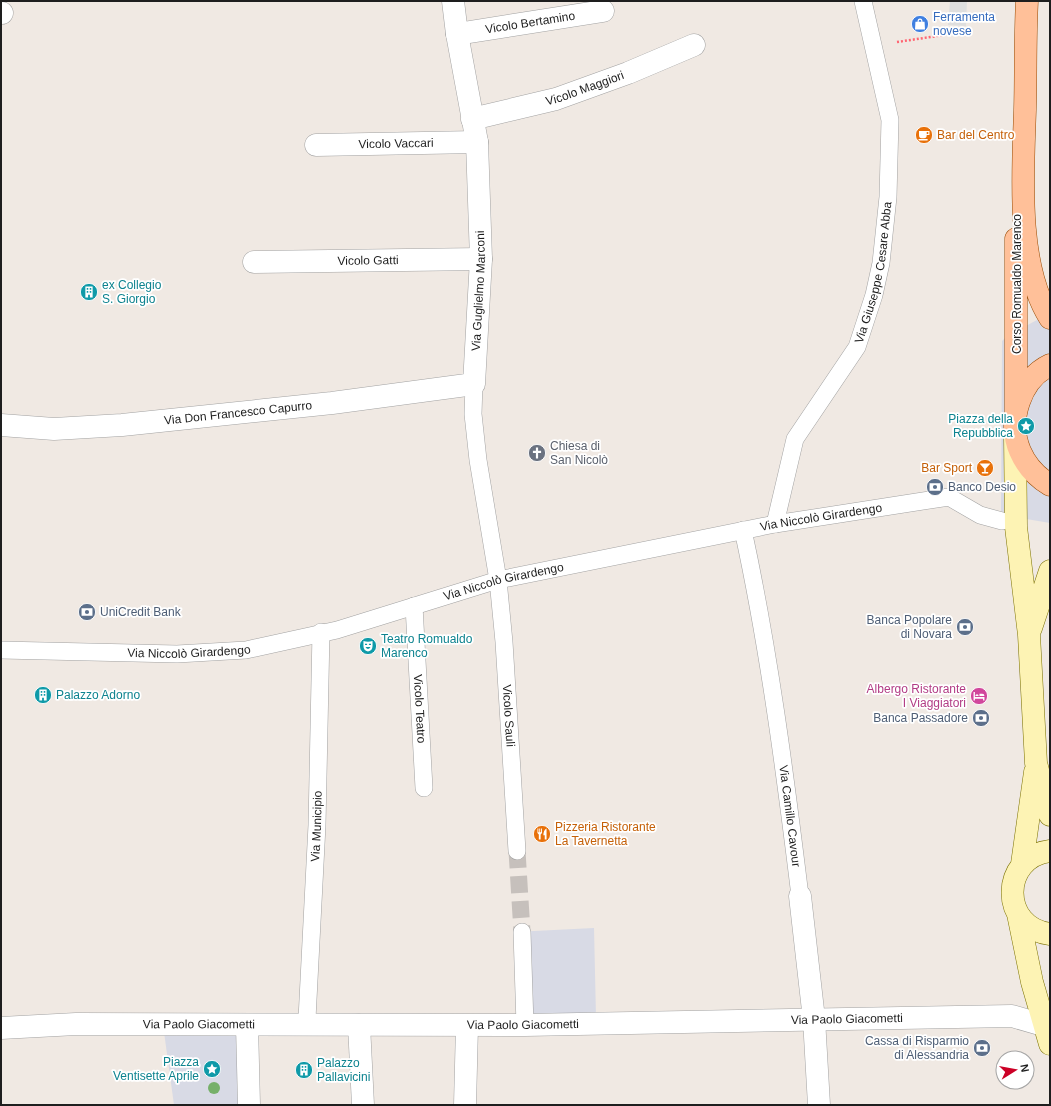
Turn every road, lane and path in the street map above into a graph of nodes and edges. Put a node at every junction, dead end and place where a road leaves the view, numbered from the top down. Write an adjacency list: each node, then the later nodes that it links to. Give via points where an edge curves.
1 (453, 1): 5 (street, Via Guglielmo Marconi)
2 (863, 1): 8 (street, Via Giuseppe Cesare Abba)
3 (1027, 1): 12 (main road, Corso Romualdo Marenco)
4 (603, 12): 5 (street, Vicolo Bertamino)
5 (457, 34): 9 (street, Via Guglielmo Marconi)
6 (944, 35): 8 (path)
7 (694, 45): 9 (street, Vicolo Maggiori, via 628,73 556,99)
8 (873, 45): 22 (street, Via Giuseppe Cesare Abba, via 890,120 888,197 880,269 857,347 795,439)
9 (472, 119): 10 (street, Via Guglielmo Marconi)
10 (477, 142): 11 (street, Vicolo Vaccari); 13 (street, Via Guglielmo Marconi)
11 (316, 145)
12 (1024, 155): 15 (main road, Corso Romualdo Marenco, via 1027,251 1034,285); 18 (main road, Corso Romualdo Marenco, via 1016,218)
13 (481, 259): 14 (street, Vicolo Gatti); 17 (street, Via Guglielmo Marconi)
14 (254, 262)
15 (1050, 318)
16 (1050, 365): 18 (main road, via 1031,379 1021,395)
17 (474, 384): 19 (street, Via Don Francesco Capurro, via 332,403 122,425 54,429); 25 (street, Via Guglielmo Marconi, via 473,414 478,460)
18 (1016, 423): 20 (main road, via 1019,450 1028,466); 28 (main road, Corso Romualdo Marenco, via 1016,527)
19 (1, 425)
20 (1050, 485)
21 (1002, 521): 22 (street, Via Niccolò Girardengo, via 980,515 949,497)
22 (775, 524): 23 (street, Via Niccolò Girardengo)
23 (743, 530): 25 (street, Via Niccolò Girardengo); 36 (street, Via Camillo Cavour, via 767,659 787,788)
24 (1050, 571): 28 (main road, Corso Romualdo Marenco)
25 (498, 580): 26 (street, Via Niccolò Girardengo); 33 (street, Vicolo Sauli)
26 (414, 606): 27 (street, Via Niccolò Girardengo, via 337,630); 31 (street, Vicolo Teatro)
27 (321, 632): 29 (street, Via Niccolò Girardengo, via 246,650 209,653); 40 (street, Via Municipio, via 317,825)
28 (1029, 635): 30 (main road, Corso Romualdo Marenco)
29 (1, 650)
30 (1036, 763): 32 (main road, Corso Romualdo Marenco); 35 (main road, Corso Romualdo Marenco)
31 (424, 788)
32 (1050, 815)
33 (517, 851)
34 (1050, 851): 35 (main road, via 1039,852)
35 (1022, 864): 37 (main road, via 1012,888 1013,902)
36 (800, 896): 41 (street, Via Camillo Cavour)
37 (1018, 914): 39 (main road, via 1028,926 1041,933); 45 (main road)
38 (522, 932): 44 (street)
39 (1050, 934)
40 (307, 1019)
41 (814, 1019): 44 (street, Via Paolo Giacometti); 45 (street, Via Paolo Giacometti, via 1012,1016); 51 (street, Via Camillo Cavour)
42 (247, 1025): 43 (street, Via Paolo Giacometti); 47 (street, Via Paolo Giacometti, via 76,1024); 48 (street)
43 (359, 1025): 46 (street, Via Paolo Giacometti); 49 (street)
44 (525, 1025): 46 (street, Via Paolo Giacometti)
45 (1048, 1025)
46 (467, 1026): 50 (street)
47 (1, 1028)
48 (249, 1105)
49 (363, 1105)
50 (465, 1105)
51 (819, 1105)

